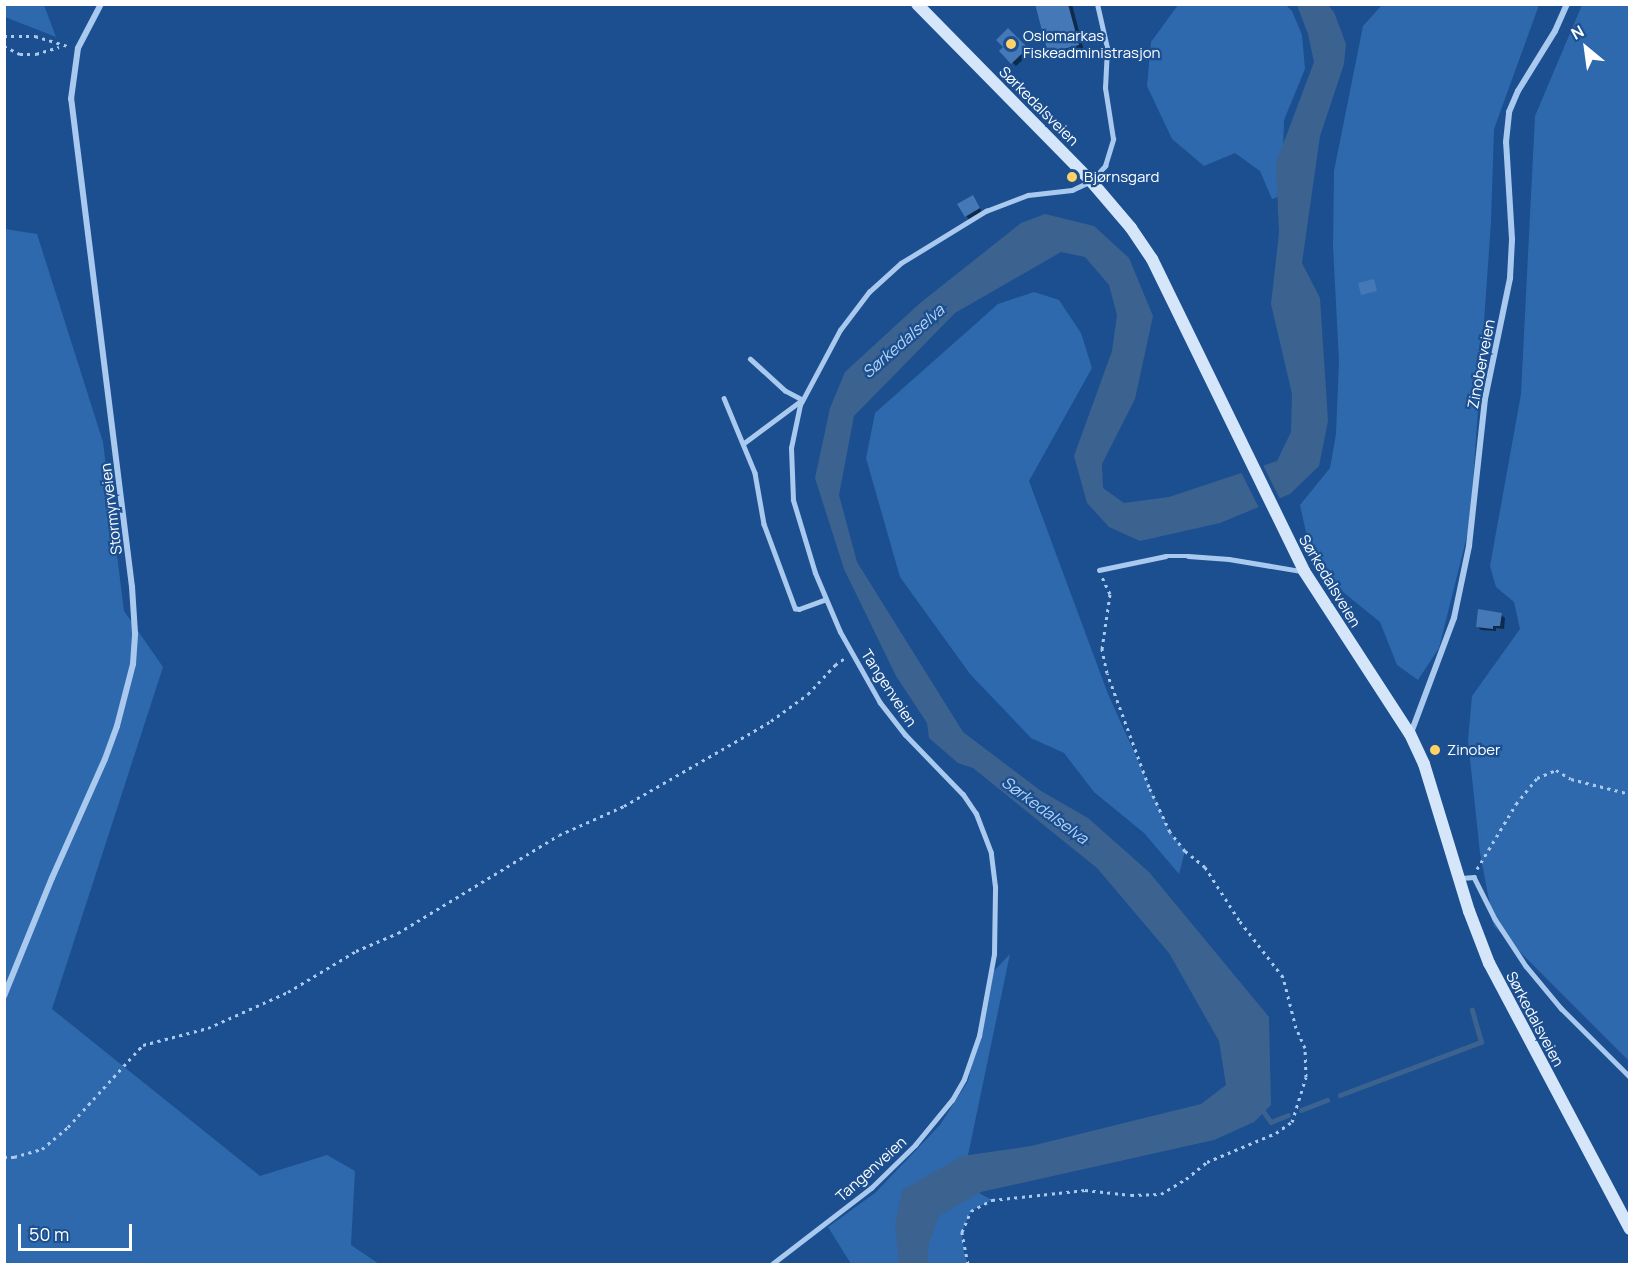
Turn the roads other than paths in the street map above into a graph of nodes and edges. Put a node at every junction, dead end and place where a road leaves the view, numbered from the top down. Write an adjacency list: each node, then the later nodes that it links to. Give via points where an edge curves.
1 (101, 4): 15 (street, Stormyrveien, via 78,48 72,75 73,120 132,586 133,664 105,759)
2 (917, 4): 5 (street, Sørkedalsveien)
3 (1097, 4): 5 (lane, via 1107,48 1105,88 1113,139 1105,166)
4 (1567, 4): 13 (street, Zinoberveien, via 1509,112 1506,142 1510,278 1486,392 1469,546 1454,618)
5 (1091, 181): 8 (lane, Tangenveien, via 1072,190 1028,195 986,211 901,263 870,292 840,330); 11 (street, Sørkedalsveien, via 1131,228 1157,268)
6 (750, 359): 8 (lane, via 785,391)
7 (724, 398): 9 (lane)
8 (802, 400): 9 (lane); 12 (lane, Tangenveien, via 791,448 793,500)
9 (744, 443): 12 (lane, via 755,473 764,524 795,608)
10 (1099, 570): 11 (lane, via 1166,556 1188,556)
11 (1304, 572): 13 (street, Sørkedalsveien)
12 (824, 600): 18 (lane, Tangenveien, via 893,720 976,814 991,853 994,954 972,1058 964,1079 937,1121 871,1188)
13 (1410, 734): 14 (street, Sørkedalsveien, via 1424,764)
14 (1459, 878): 16 (lane, via 1474,877 1495,919 1526,966); 17 (street, Sørkedalsveien, via 1478,936 1506,998)
15 (4, 996)
16 (1629, 1077)
17 (1629, 1229)
18 (772, 1264)

